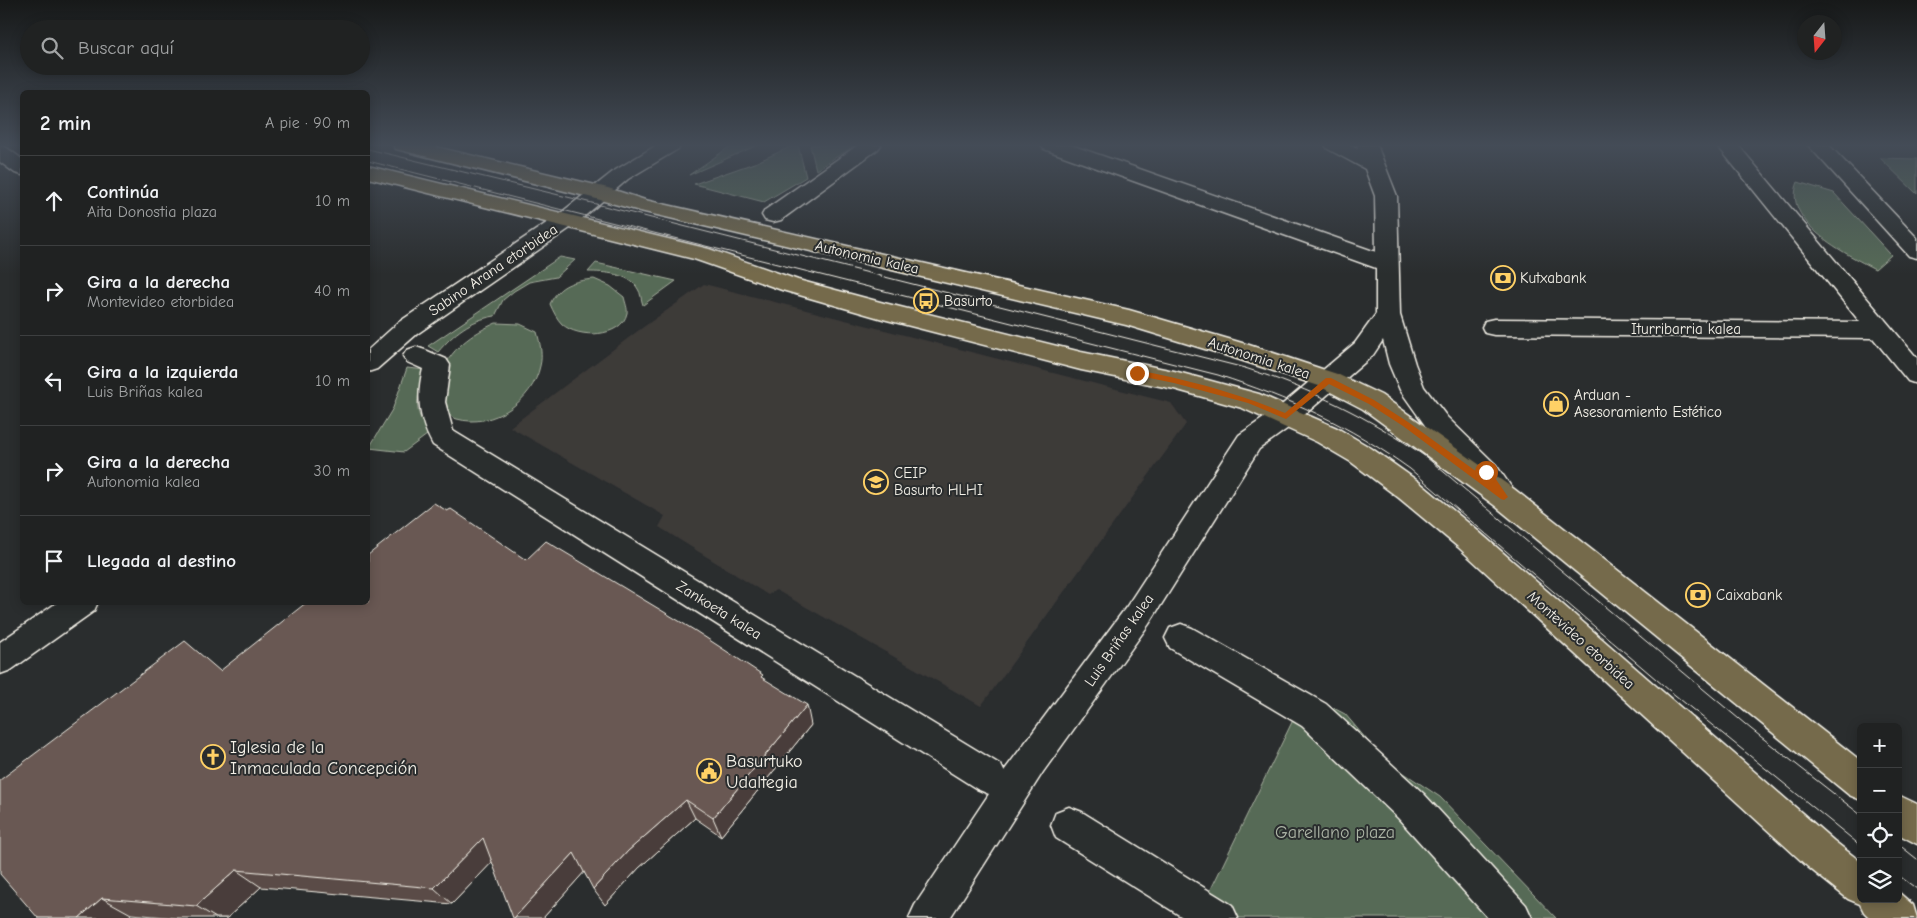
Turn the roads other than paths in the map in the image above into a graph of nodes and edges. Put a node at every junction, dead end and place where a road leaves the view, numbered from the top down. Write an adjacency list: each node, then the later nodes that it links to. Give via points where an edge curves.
1 (439, 188): 11 (main road)
2 (579, 188): 9 (main road, Autonomia kalea)
3 (606, 188): 9 (street, Sabino Arana etorbidea)
4 (811, 188): 10 (street)
5 (1172, 188): 13 (street)
6 (1383, 188): 13 (street)
7 (1762, 188): 16 (street)
8 (1858, 188): 12 (street)
9 (600, 193): 11 (street, Sabino Arana etorbidea); 20 (main road, Autonomia kalea, via 1141,321)
10 (773, 215)
11 (570, 217): 18 (street, Sabino Arana etorbidea, via 408,328); 21 (main road, via 883,311 1081,361 1193,385 1250,401)
12 (1917, 251)
13 (1387, 264): 14 (street)
14 (1388, 315): 20 (street, Luis Briñas kalea, via 1364,349); 22 (street, via 1413,390 1438,424 1486,472)
15 (1494, 327): 16 (street, Iturribarria kalea)
16 (1880, 330): 19 (street)
17 (416, 356): 26 (street, Zankoeta kalea, via 437,365 431,386 432,408 443,438)
18 (370, 362)
19 (1917, 375)
20 (1328, 380): 21 (street, Luis Briñas kalea); 22 (main road, via 1372,402)
21 (1286, 416): 31 (main road, Montevideo etorbidea, via 1361,455 1424,502); 33 (street, Luis Briñas kalea, via 1249,442 1138,615 1031,760)
22 (1504, 497): 27 (main road)
23 (79, 605): 25 (street)
24 (1181, 638): 35 (street, via 1314,715 1411,806)
25 (0, 660)
26 (990, 777)
27 (1857, 780)
28 (1899, 813): 30 (main road)
29 (1069, 825): 34 (street)
30 (1917, 826)
31 (1857, 883)
32 (1882, 903): 36 (main road)
33 (928, 918)
34 (1219, 918)
35 (1513, 918)
36 (1900, 918)

